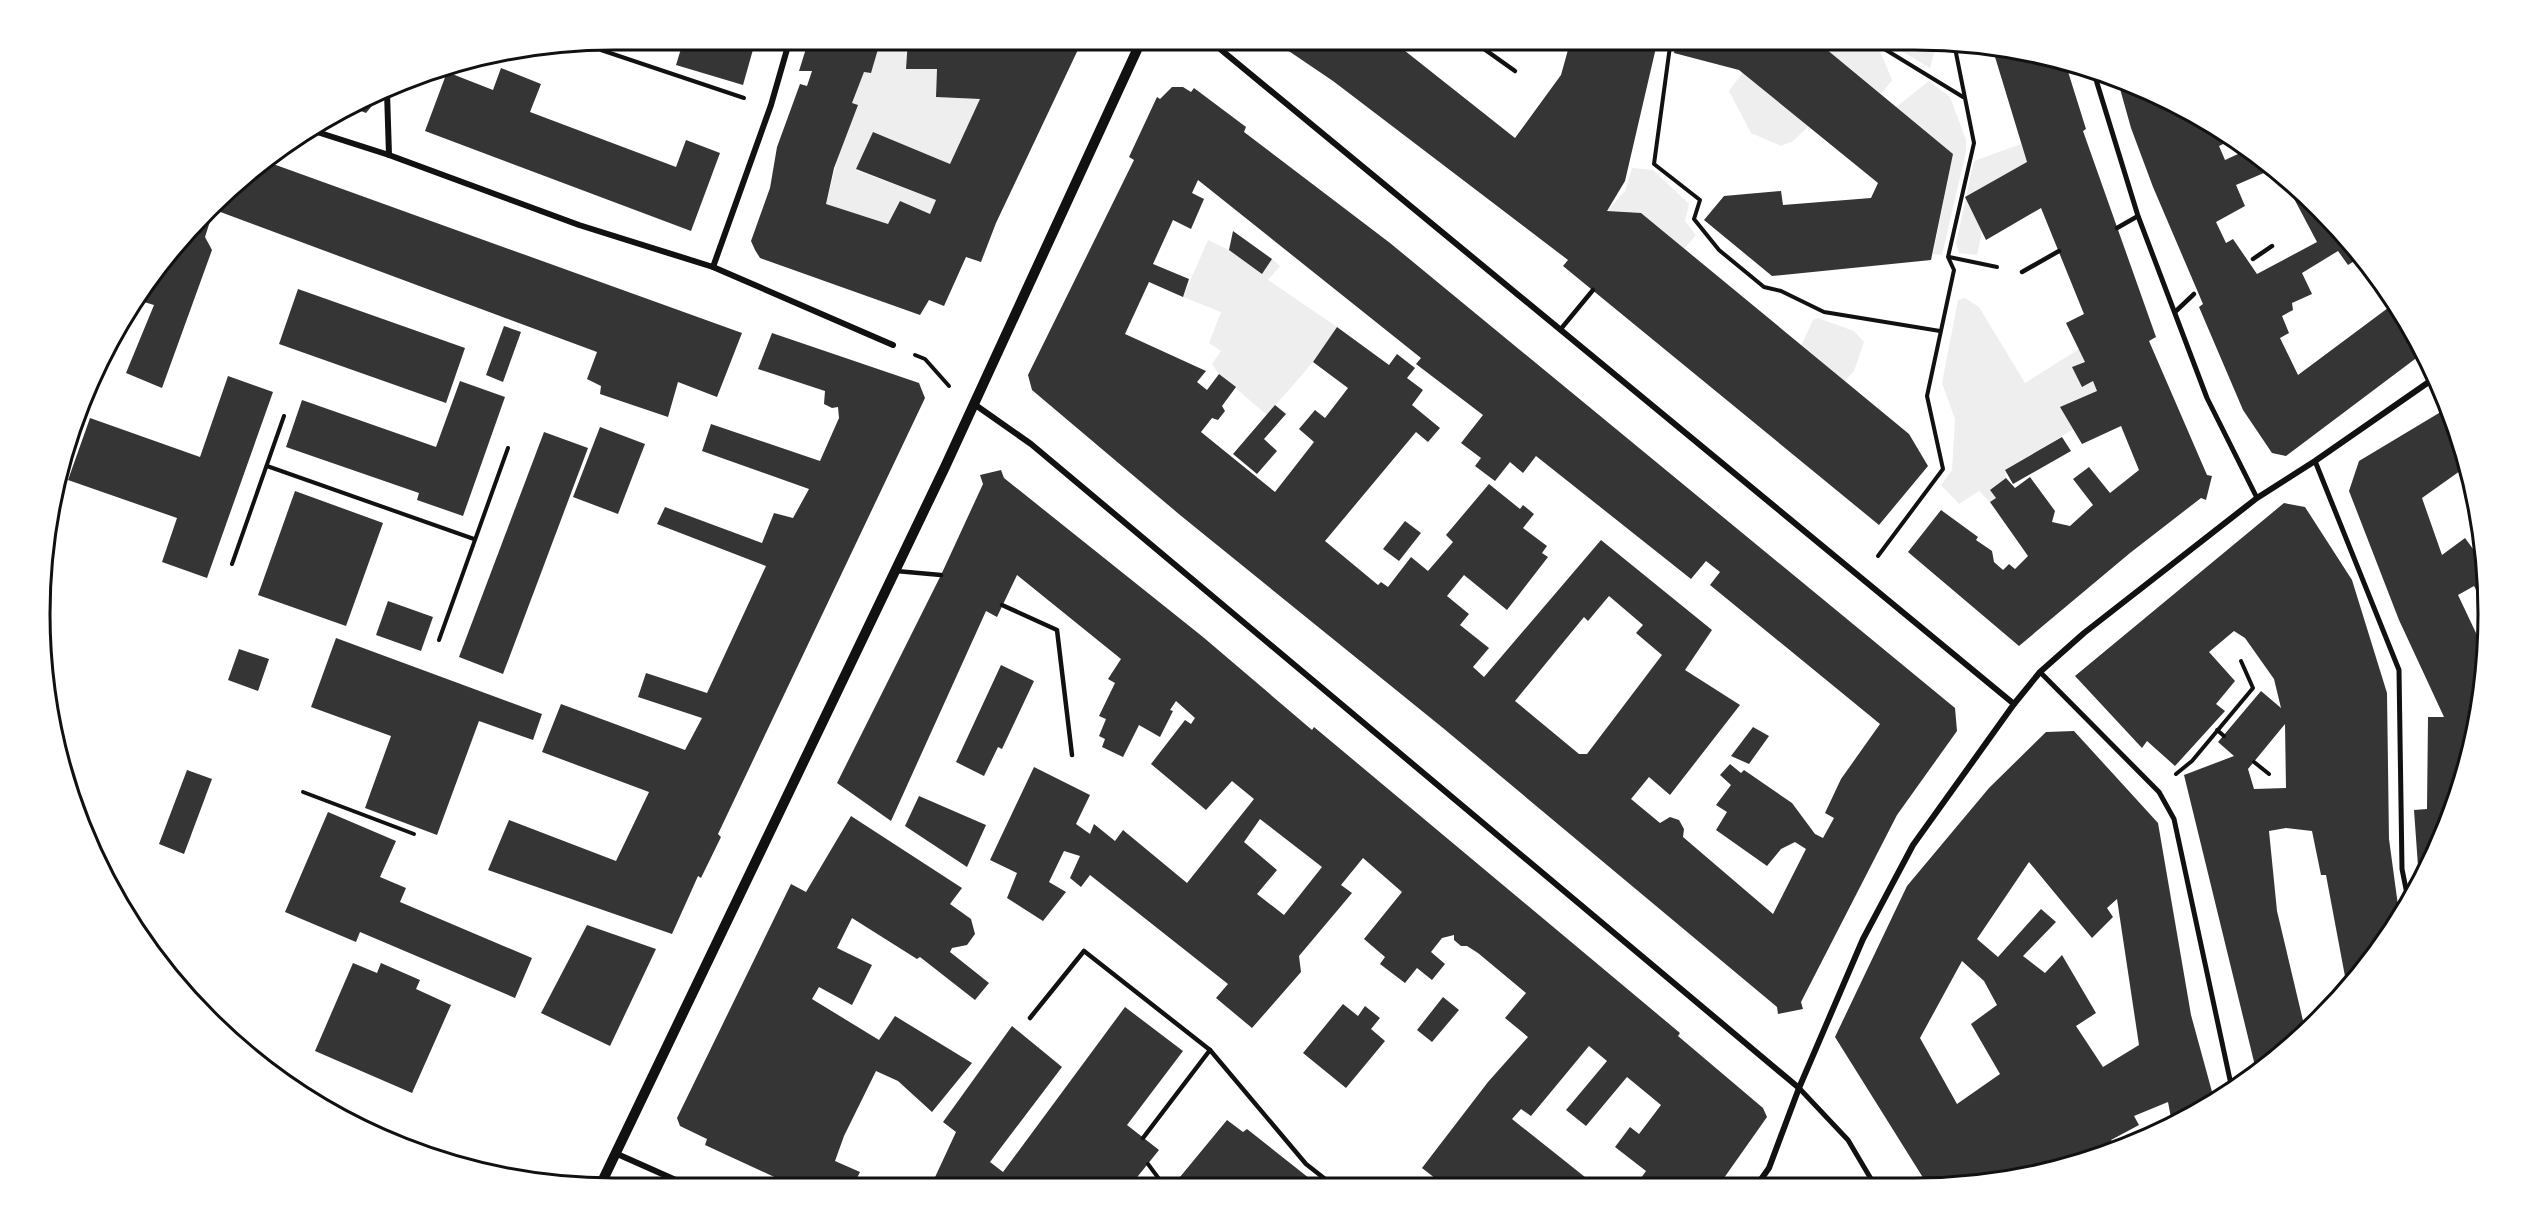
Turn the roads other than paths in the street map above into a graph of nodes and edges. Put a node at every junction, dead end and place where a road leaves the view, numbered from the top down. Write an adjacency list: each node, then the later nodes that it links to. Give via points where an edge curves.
1 (787, 50): 15 (street)
2 (1137, 50): 23 (street)
3 (1221, 50): 20 (street)
4 (1486, 50): 5 (lane)
5 (1515, 70)
6 (2096, 79): 10 (street)
7 (387, 97): 9 (street)
8 (320, 133): 9 (street)
9 (389, 155): 15 (street, via 579,225)
10 (2138, 216): 11 (lane); 19 (street)
11 (2117, 228)
12 (2272, 246): 14 (lane)
13 (2059, 251): 16 (lane)
14 (2253, 259)
15 (713, 267): 21 (street)
16 (2022, 272)
17 (1593, 290): 20 (lane)
18 (2194, 294): 19 (lane)
19 (2175, 312): 25 (street, via 2207,398)
20 (1560, 330): 30 (street)
21 (893, 345)
22 (2429, 382): 24 (street)
23 (974, 404): 26 (street); 36 (street, via 1031,444)
24 (2316, 461): 25 (street); 32 (street, via 2398,670 2402,869)
25 (2257, 498): 29 (street)
26 (895, 571): 27 (lane); 38 (street)
27 (941, 575)
28 (1002, 605): 31 (lane, via 1057,630)
29 (2040, 672): 30 (street); 35 (street, via 2157,789 2174,819)
30 (2014, 704): 36 (street, via 1913,845 1863,939)
31 (1072, 755)
32 (2406, 890)
33 (1030, 1018): 34 (lane, via 1084,951)
34 (1210, 1050): 37 (lane); 41 (lane, via 1306,1164)
35 (2230, 1081)
36 (1799, 1088): 42 (street); 43 (street, via 1848,1140)
37 (1143, 1138)
38 (615, 1153): 39 (street); 40 (street)
39 (604, 1178)
40 (671, 1178)
41 (1324, 1178)
42 (1762, 1178)
43 (1870, 1178)

